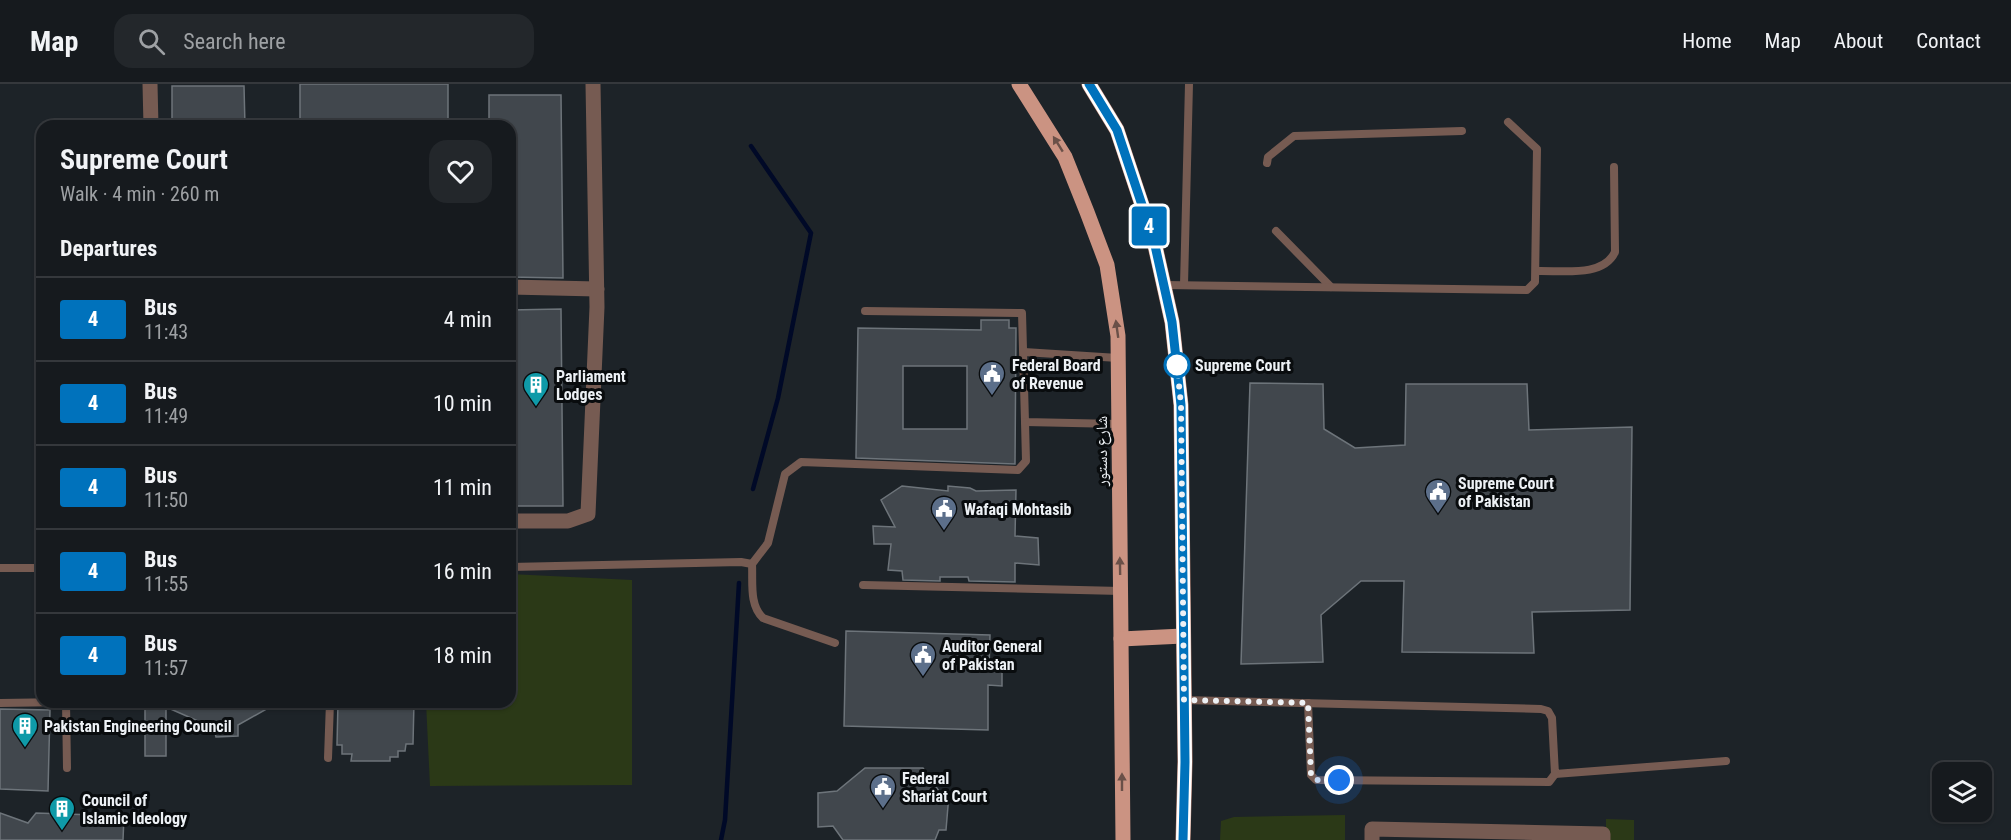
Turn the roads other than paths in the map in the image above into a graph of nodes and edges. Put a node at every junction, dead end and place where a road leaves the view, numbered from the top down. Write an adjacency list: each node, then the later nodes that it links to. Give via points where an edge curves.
1 (150, 84): 6 (street)
2 (593, 84): 17 (street)
3 (1019, 84): 20 (main road, شارع دستور, one-way to 3, via 1107,265 1065,157)
4 (1089, 84): 13 (main road, via 1117,130)
5 (1189, 84): 14 (lane)
6 (151, 120)
7 (1508, 122): 12 (lane, via 1537,150)
8 (1462, 130): 9 (lane, via 1294,136 1268,157)
9 (1267, 163)
10 (1614, 167): 12 (lane, via 1616,252 1611,262 1601,269)
11 (1275, 231): 16 (lane)
12 (1536, 270): 16 (lane, via 1535,282 1527,290)
13 (1165, 285): 14 (lane); 30 (main road, via 1181,405)
14 (1184, 285): 16 (lane)
15 (516, 287): 17 (street)
16 (1331, 287)
17 (597, 289): 23 (street, via 588,514 568,521)
18 (865, 311): 19 (lane, via 1022,313)
19 (1024, 352): 20 (lane); 21 (lane)
20 (1119, 358): 22 (main road, شارع دستور)
21 (1025, 422): 22 (lane); 24 (lane, via 1026,461 1018,470 801,462 785,474 768,543)
22 (1119, 424): 29 (main road, شارع دستور, one-way to 22)
23 (516, 521)
24 (752, 564): 25 (lane); 32 (lane, via 757,612)
25 (516, 567)
26 (0, 568): 27 (lane)
27 (36, 568)
28 (863, 585): 29 (lane)
29 (1121, 591): 31 (main road, شارع دستور)
30 (1183, 636): 31 (main road); 33 (main road)
31 (1121, 639): 43 (main road, شارع دستور, one-way to 31)
32 (835, 643)
33 (1184, 700): 36 (lane); 44 (main road)
34 (36, 702): 35 (lane)
35 (0, 703)
36 (1308, 703): 42 (lane, via 1548,711 1552,718); 42 (lane, via 1311,775 1316,780 1549,782)
37 (66, 708): 41 (lane)
38 (330, 708): 39 (lane)
39 (328, 758)
40 (1726, 761): 42 (lane)
41 (67, 768)
42 (1555, 774)
43 (1123, 840)
44 (1183, 840)
45 (1372, 840): 46 (street, via 1372,830 1603,834)
46 (1603, 840)

